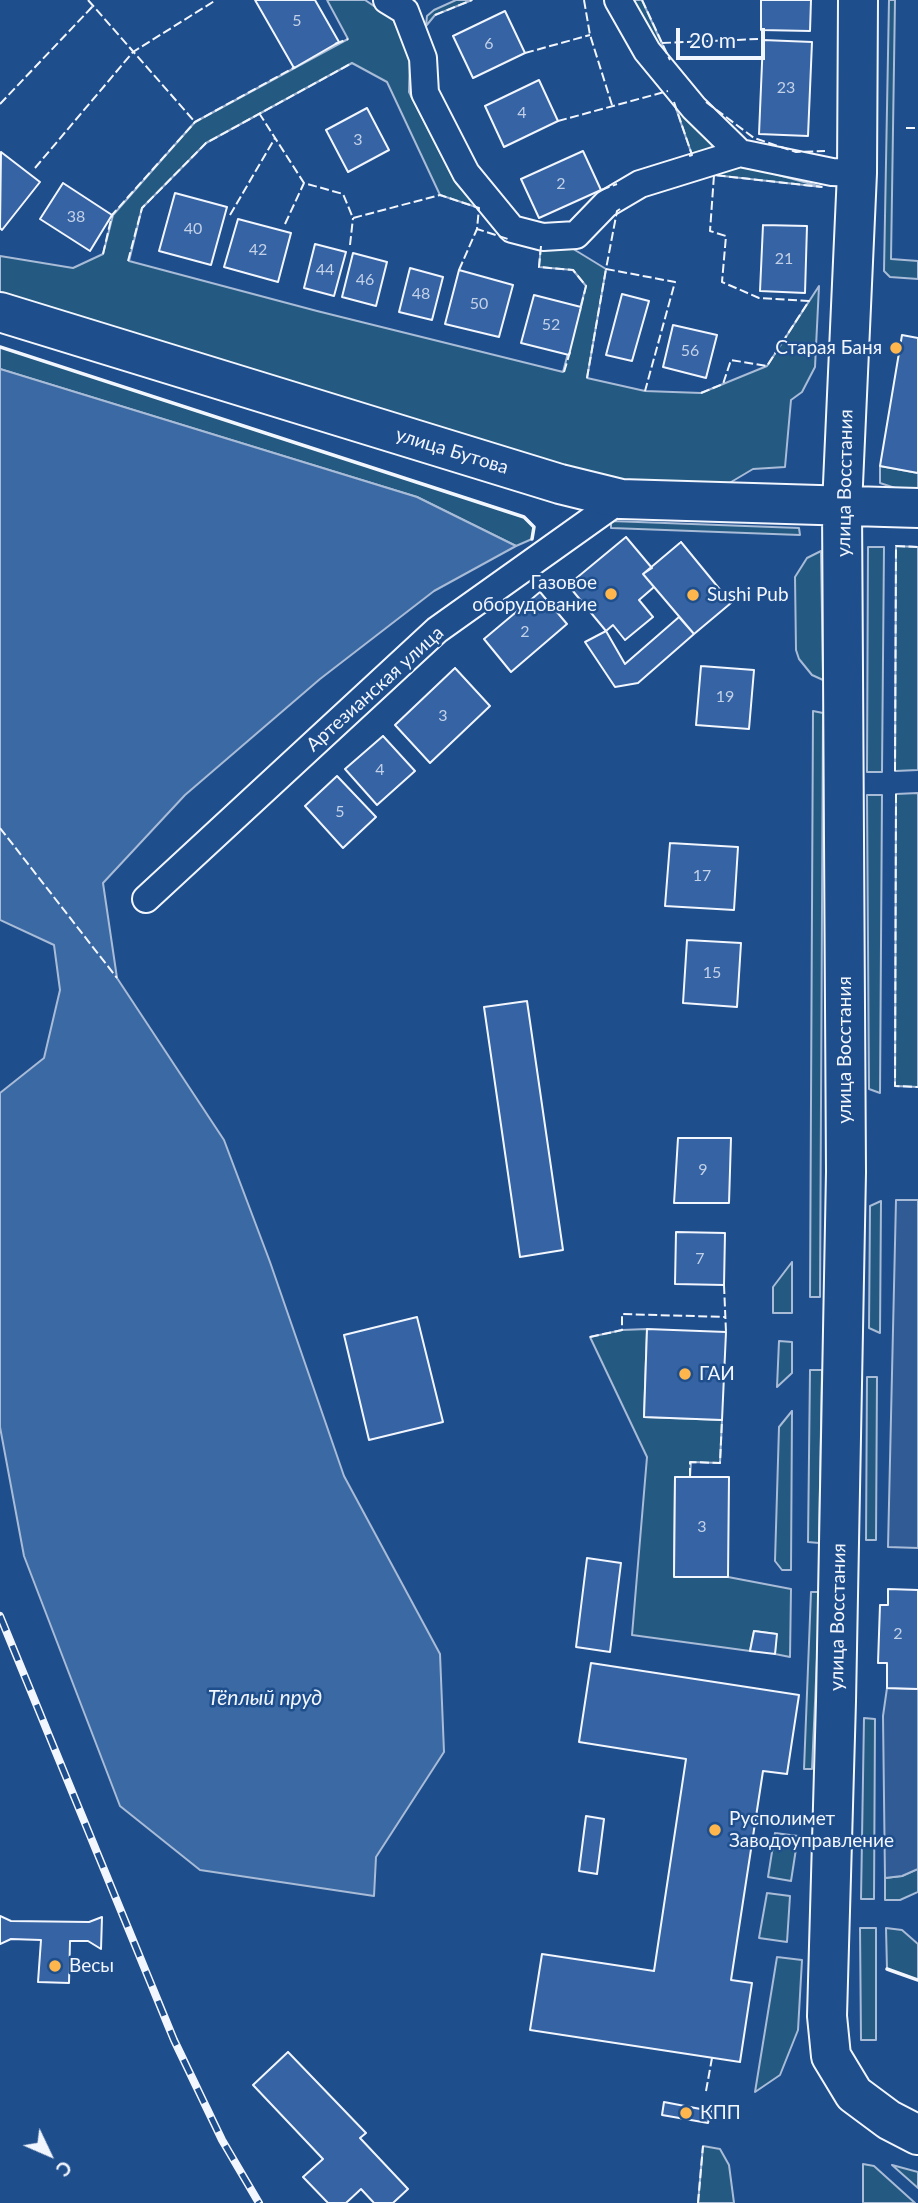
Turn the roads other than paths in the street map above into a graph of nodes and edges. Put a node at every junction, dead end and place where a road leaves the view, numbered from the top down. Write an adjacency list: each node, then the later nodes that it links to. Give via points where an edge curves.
1 (387, 0): 4 (street, via 405,11 423,58 425,93 466,173 512,229 543,237 576,235 606,204 640,184)
2 (618, 0): 4 (street, via 647,51 694,108)
3 (859, 0): 5 (street, улица Восстания)
4 (740, 153): 5 (street)
5 (857, 173): 8 (street, улица Восстания)
6 (0, 312): 7 (street, улица Бутова)
7 (621, 499): 8 (street, улица Бутова); 10 (street, Артезианская улица, via 437,630)
8 (842, 506): 9 (street, улица Бутова); 11 (street, улица Восстания, via 846,1172 828,2015 831,2056 854,2094)
9 (918, 508)
10 (146, 899)
11 (918, 2135)

